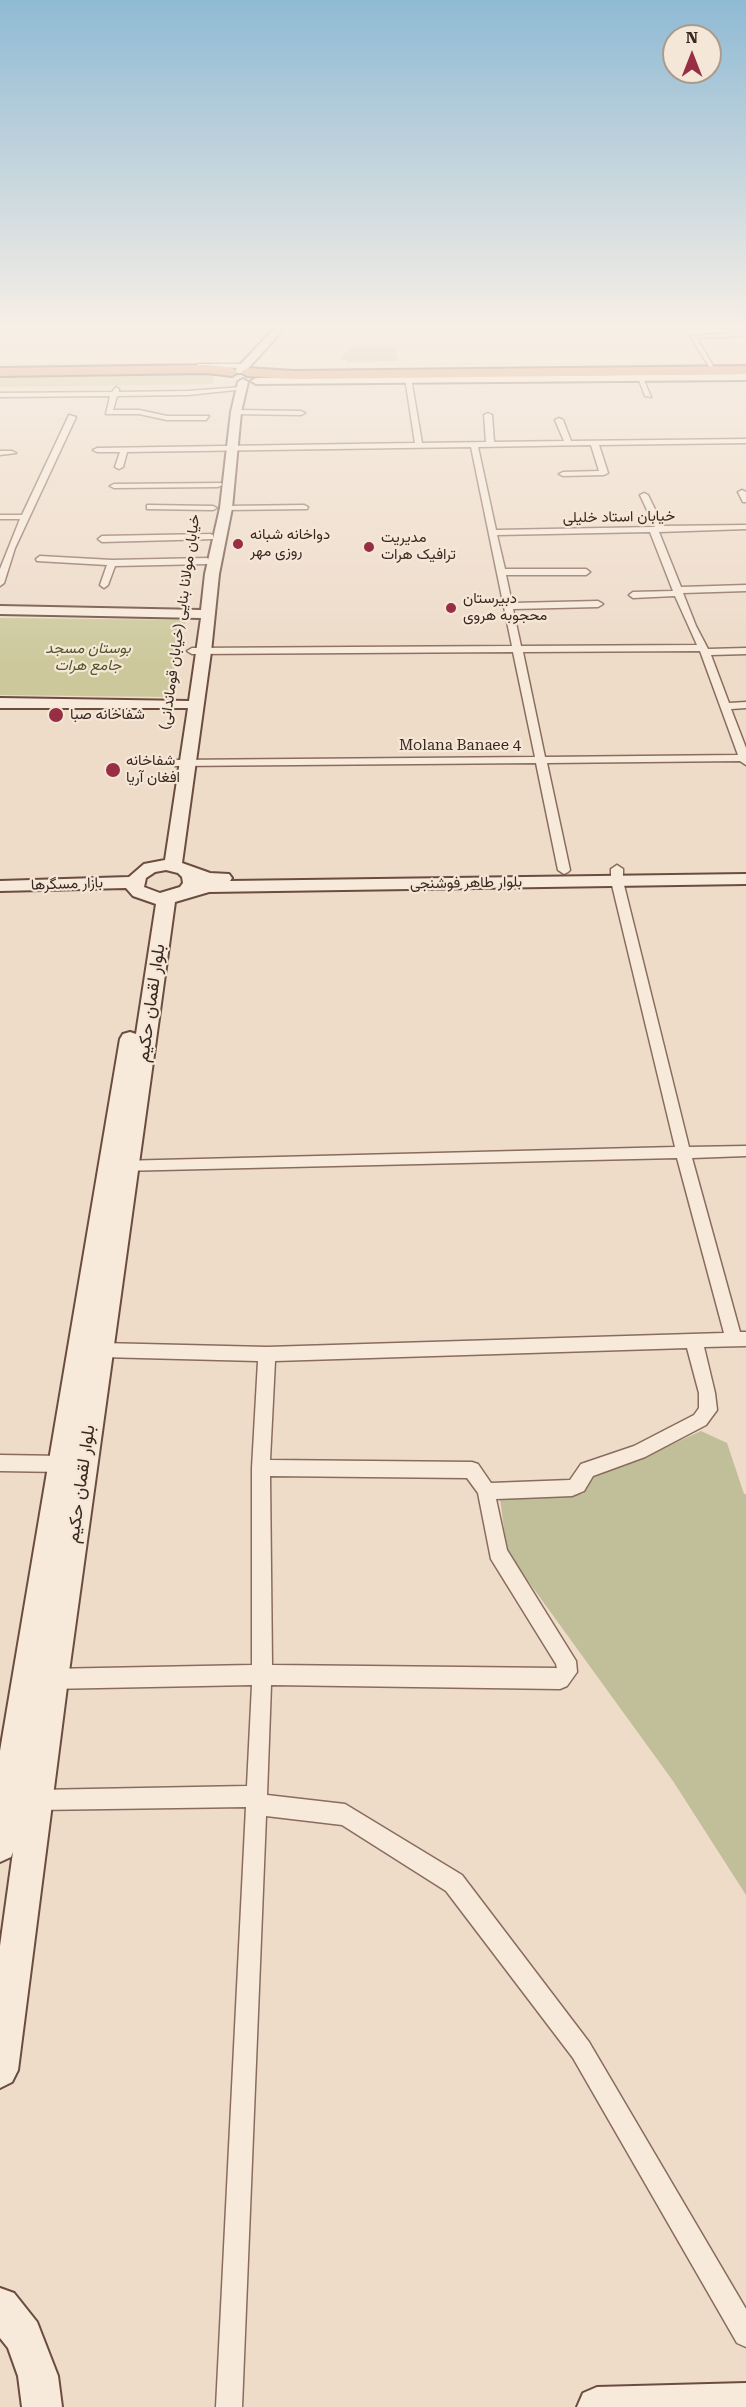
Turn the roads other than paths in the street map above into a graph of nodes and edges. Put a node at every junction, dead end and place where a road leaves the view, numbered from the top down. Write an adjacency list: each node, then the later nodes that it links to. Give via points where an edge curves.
1 (62, 442): 25 (street)
2 (229, 442): 11 (street, خیابان مولانا بنایی (خیابان قوماندانی))
3 (229, 442): 11 (street, خیابان مولانا بنایی (خیابان قوماندانی))
4 (418, 442): 10 (street)
5 (645, 442): 7 (street)
6 (568, 443): 7 (street); 8 (street)
7 (594, 443): 17 (street, via 604,473)
8 (490, 444): 9 (street)
9 (474, 445): 10 (street); 28 (street)
10 (419, 446): 11 (street)
11 (228, 449): 13 (street); 18 (street, خیابان مولانا بنایی (خیابان قوماندانی)); 23 (street, خیابان مولانا بنایی (خیابان قوماندانی))
12 (97, 450): 13 (street)
13 (124, 450): 16 (street)
14 (0, 453): 15 (street)
15 (12, 453)
16 (119, 467)
17 (563, 474)
18 (218, 485): 19 (street); 23 (street, خیابان مولانا بنایی (خیابان قوماندانی))
19 (114, 486)
20 (644, 495): 27 (street)
21 (150, 507): 23 (street)
22 (304, 507): 23 (street)
23 (220, 508): 29 (street, خیابان مولانا بنایی (خیابان قوماندانی)); 44 (street, خیابان مولانا بنایی (خیابان قوماندانی))
24 (0, 517): 25 (street)
25 (27, 517): 36 (street)
26 (746, 527): 27 (street, خیابان استاد خلیلی)
27 (657, 530): 28 (street, خیابان استاد خلیلی); 39 (street)
28 (493, 533): 34 (street)
29 (210, 537): 30 (street); 32 (street, خیابان مولانا بنایی (خیابان قوماندانی))
30 (102, 539)
31 (40, 559): 33 (street)
32 (207, 561): 33 (street); 44 (street, خیابان مولانا بنایی (خیابان قوماندانی))
33 (112, 563): 37 (street)
34 (501, 572): 35 (street); 42 (street)
35 (586, 572)
36 (1, 578)
37 (104, 585)
38 (746, 588): 39 (street)
39 (678, 591): 40 (street); 46 (street)
40 (633, 595)
41 (598, 604): 42 (street)
42 (508, 606): 45 (street)
43 (0, 610): 44 (street)
44 (204, 614): 48 (street, خیابان مولانا بنایی (خیابان قوماندانی))
45 (517, 648): 46 (street); 48 (street); 54 (street)
46 (703, 650): 47 (street); 52 (street)
47 (746, 651)
48 (198, 652): 50 (street, خیابان مولانا بنایی (خیابان قوماندانی)); 55 (street, خیابان مولانا بنایی (خیابان قوماندانی))
49 (0, 704): 50 (street)
50 (185, 705): 55 (street, خیابان مولانا بنایی (خیابان قوماندانی))
51 (746, 705): 52 (street)
52 (725, 706): 53 (street)
53 (745, 760): 54 (street, Molana Banaee 4)
54 (540, 761): 55 (street, Molana Banaee 4); 58 (street)
55 (182, 763): 57 (street, خیابان مولانا بنایی (خیابان قوماندانی))
56 (746, 866): 59 (street, بلوار طاهر فوشنجی)
57 (173, 867): 58 (street, بلوار طاهر فوشنجی, via 208,878); 61 (street, via 143,872); 63 (street, بلوار لقمان حکیم, via 193,879)
58 (564, 870): 59 (street, بلوار طاهر فوشنجی)
59 (617, 875): 60 (street, بلوار طاهر فوشنجی); 63 (street, بلوار طاهر فوشنجی, via 209,887); 65 (street)
60 (746, 879)
61 (135, 882): 62 (street, بازار مسگرها); 63 (street, via 138,892)
62 (0, 885)
63 (169, 896): 66 (street, بلوار لقمان حکیم)
64 (746, 1151): 65 (street)
65 (683, 1152): 66 (street); 67 (street)
66 (119, 1166): 69 (street, بلوار لقمان حکیم); 72 (street, بلوار لقمان حکیم)
67 (740, 1339): 68 (street)
68 (694, 1341): 70 (street); 74 (street, via 707,1393 708,1410 700,1420 639,1452 587,1470 572,1488)
69 (101, 1350): 70 (street); 76 (street, بلوار لقمان حکیم)
70 (267, 1354): 73 (street)
71 (0, 1463): 72 (street)
72 (63, 1464): 76 (street, بلوار لقمان حکیم)
73 (261, 1468): 74 (street, via 472,1470); 75 (street)
74 (486, 1491): 75 (street, via 498,1553 566,1661 567,1672 560,1679)
75 (262, 1675): 76 (street); 79 (street)
76 (41, 1679): 77 (street, بلوار لقمان حکیم); 78 (street, بلوار لقمان حکیم)
77 (6, 1778): 80 (street, بلوار لقمان حکیم)
78 (37, 1800): 79 (street); 81 (street, بلوار لقمان حکیم)
79 (257, 1800): 83 (street, via 345,1815 454,1883 581,2050); 86 (street)
80 (0, 1846)
81 (0, 2070)
82 (0, 2307): 85 (street, via 23,2336 38,2376)
83 (746, 2334)
84 (746, 2403): 87 (street)
85 (42, 2407)
86 (229, 2407)
87 (597, 2407)

